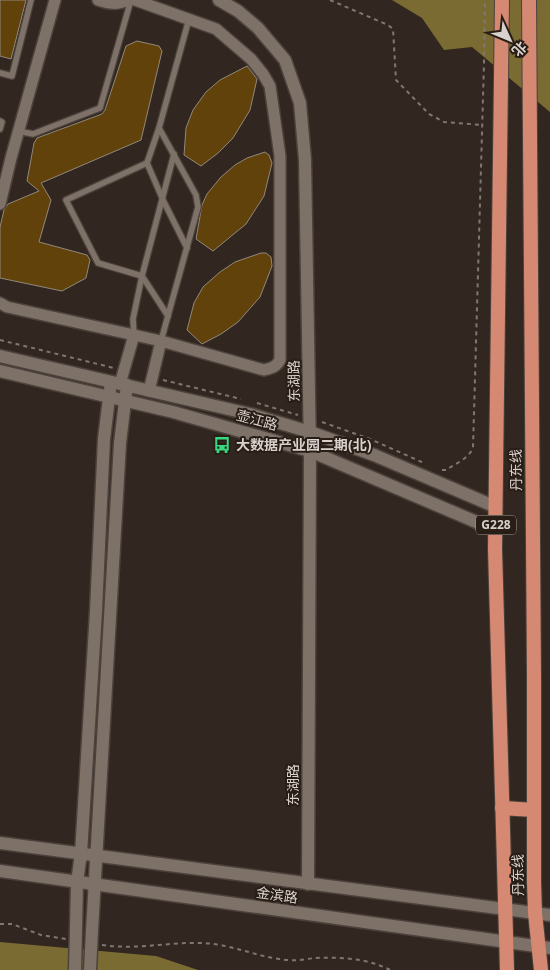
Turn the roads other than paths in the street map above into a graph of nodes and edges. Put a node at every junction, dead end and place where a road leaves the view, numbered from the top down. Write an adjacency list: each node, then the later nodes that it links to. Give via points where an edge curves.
1 (31, 0): 10 (lane, via 12,76)
2 (55, 0): 14 (street)
3 (98, 0): 4 (street, via 120,4)
4 (130, 0): 14 (lane, via 100,108 33,134)
5 (135, 0): 9 (street)
6 (219, 0): 31 (main road, 东湖路, via 258,28 284,60 300,104 305,160)
7 (502, 0): 33 (highway, 丹东线 / G228)
8 (529, 0): 36 (highway, 丹东线 / G228)
9 (190, 19): 12 (lane); 24 (street, via 216,29 251,59 270,86 280,156 280,360 271,369 264,370)
10 (0, 73)
11 (0, 121): 13 (lane)
12 (159, 128): 15 (lane); 16 (lane)
13 (0, 130)
14 (18, 131): 18 (street)
15 (174, 154): 17 (lane); 19 (lane, via 198,203)
16 (146, 163): 17 (lane); 20 (lane, via 66,200 98,263)
17 (162, 200): 19 (lane); 20 (lane)
18 (0, 204)
19 (187, 248): 22 (lane)
20 (142, 276): 22 (lane); 23 (lane, via 133,319)
21 (0, 303): 23 (street)
22 (168, 316): 24 (lane)
23 (134, 335): 24 (street); 27 (street)
24 (161, 341): 28 (street)
25 (0, 356): 27 (main road, 壶江路)
26 (0, 371): 29 (main road, 壶江路)
27 (120, 384): 28 (main road, 壶江路); 29 (main road); 30 (main road)
28 (149, 391): 31 (main road, 壶江路, via 250,414)
29 (108, 398): 30 (main road, 壶江路); 38 (main road)
30 (125, 402): 32 (main road, 壶江路, via 199,419); 39 (main road)
31 (310, 432): 32 (main road, 东湖路); 33 (main road, 壶江路, via 374,455)
32 (310, 451): 34 (main road, 壶江路); 43 (main road, 东湖路)
33 (496, 507): 34 (highway, 丹东线 / G228)
34 (495, 530): 35 (highway, 丹东线 / G228)
35 (502, 808): 36 (highway); 44 (highway, 丹东线 / G228)
36 (534, 810): 45 (highway, 丹东线 / G228)
37 (0, 843): 38 (main road, 金滨路)
38 (81, 854): 39 (main road, 金滨路); 41 (main road)
39 (97, 856): 42 (main road); 43 (main road, 金滨路)
40 (0, 871): 41 (main road, 金滨路)
41 (77, 882): 42 (main road, 金滨路); 49 (main road, bridge, via 73,934)
42 (95, 884): 47 (main road, 金滨路); 50 (main road, bridge)
43 (308, 884): 44 (main road, 金滨路)
44 (506, 908): 45 (main road, 金滨路); 47 (highway, 丹东线 / G228)
45 (535, 913): 46 (main road, 金滨路); 48 (highway, 丹东线 / G228)
46 (550, 915)
47 (506, 942): 48 (main road, 金滨路); 51 (highway, 丹东线 / G228)
48 (544, 948): 52 (highway, 丹东线 / G228)
49 (75, 970)
50 (90, 970)
51 (507, 970)
52 (541, 970)

